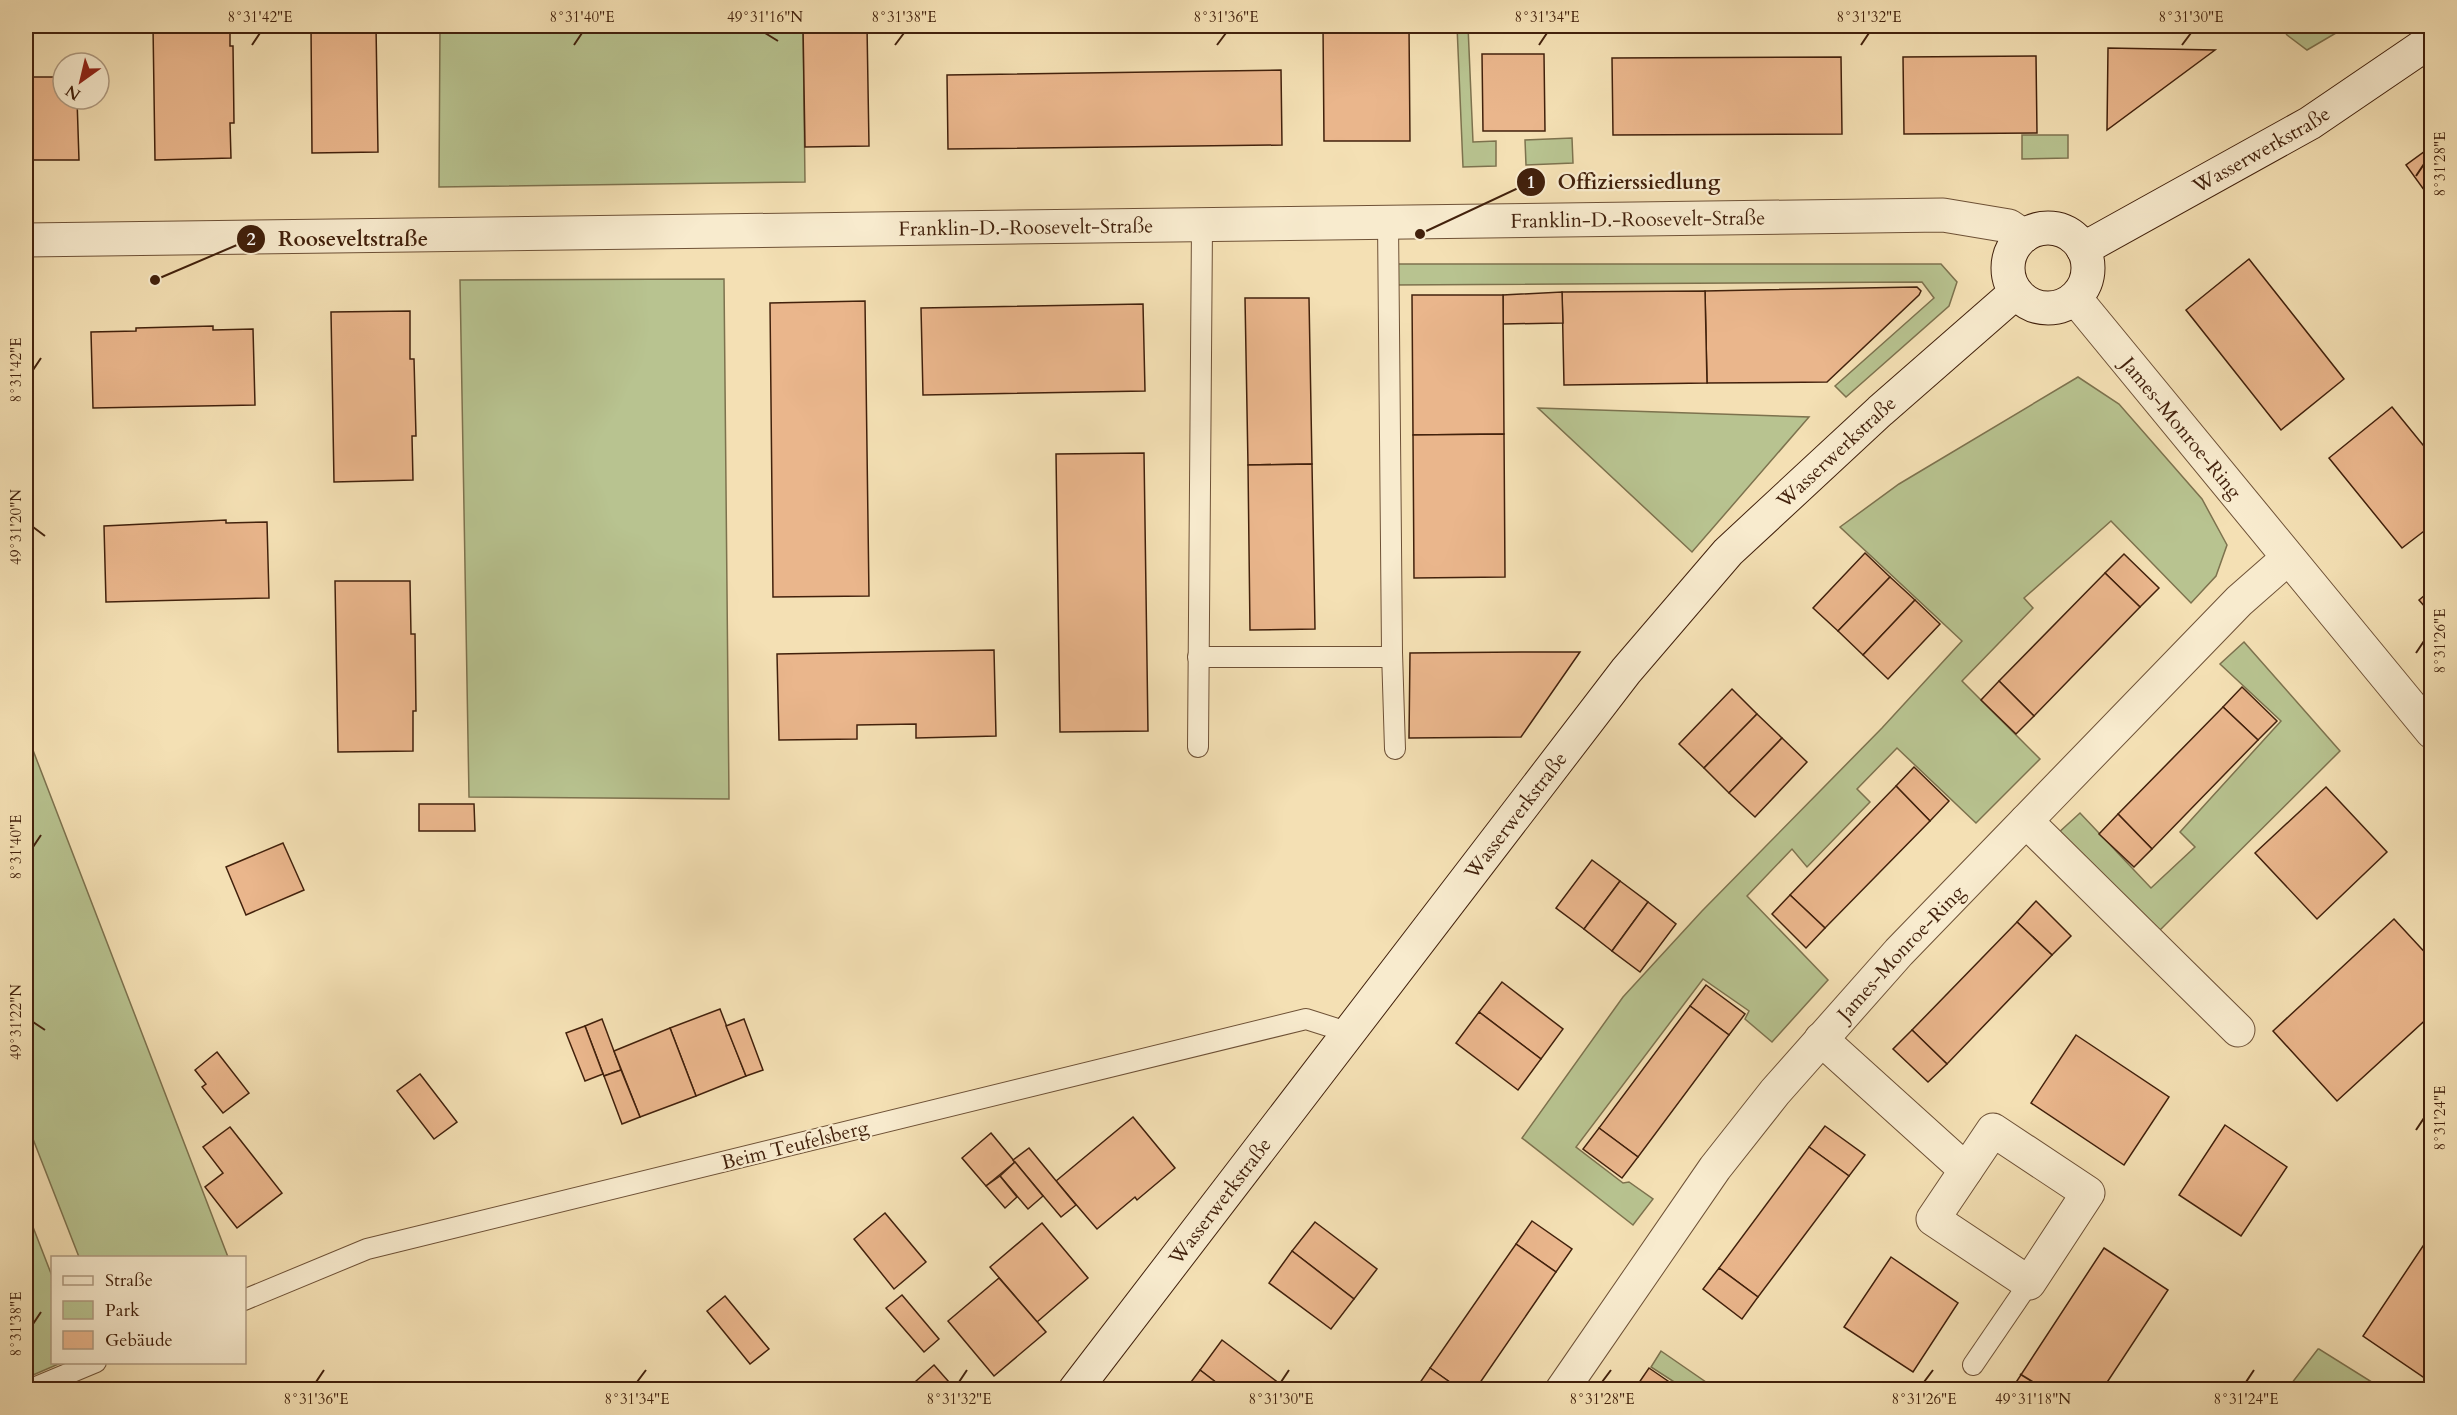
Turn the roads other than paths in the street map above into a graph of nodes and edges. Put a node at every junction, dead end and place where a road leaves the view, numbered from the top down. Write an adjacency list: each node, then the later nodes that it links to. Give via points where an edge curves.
1 (2432, 40): 6 (street, Wasserwerkstraße, via 2310,123)
2 (1388, 222): 3 (street, Franklin-D.-Roosevelt-Straße); 4 (street, Franklin-D.-Roosevelt-Straße, via 1944,215 2009,226); 11 (lane)
3 (1202, 225): 5 (street, Franklin-D.-Roosevelt-Straße); 10 (lane)
4 (2024, 236): 6 (street, via 2050,228 2075,238); 7 (street, via 2013,247 2008,262 2008,278)
5 (26, 240)
6 (2083, 249): 8 (street, via 2088,275)
7 (2015, 293): 8 (street, via 2033,306 2055,308); 17 (street, Wasserwerkstraße, via 1880,411 1707,574 1626,671)
8 (2075, 298): 9 (street, James-Monroe-Ring)
9 (2288, 558): 12 (street, James-Monroe-Ring); 15 (street, James-Monroe-Ring, via 2239,601)
10 (1198, 657): 11 (lane); 13 (lane)
11 (1392, 657): 14 (lane)
12 (2432, 732)
13 (1198, 747)
14 (1395, 749)
15 (2026, 821): 16 (street); 18 (street, James-Monroe-Ring)
16 (2238, 1030)
17 (1350, 1033): 21 (lane, Beim Teufelsberg, via 1306,1019 367,1249); 25 (street, Wasserwerkstraße)
18 (1821, 1039): 19 (street); 26 (street, James-Monroe-Ring, via 1715,1168)
19 (1966, 1170): 20 (street, via 1933,1219); 20 (street, via 1993,1130 2088,1193)
20 (2029, 1283): 23 (lane)
21 (246, 1299)
22 (91, 1364): 24 (lane)
23 (1973, 1365)
24 (29, 1389)
25 (1075, 1389)
26 (1562, 1389)

